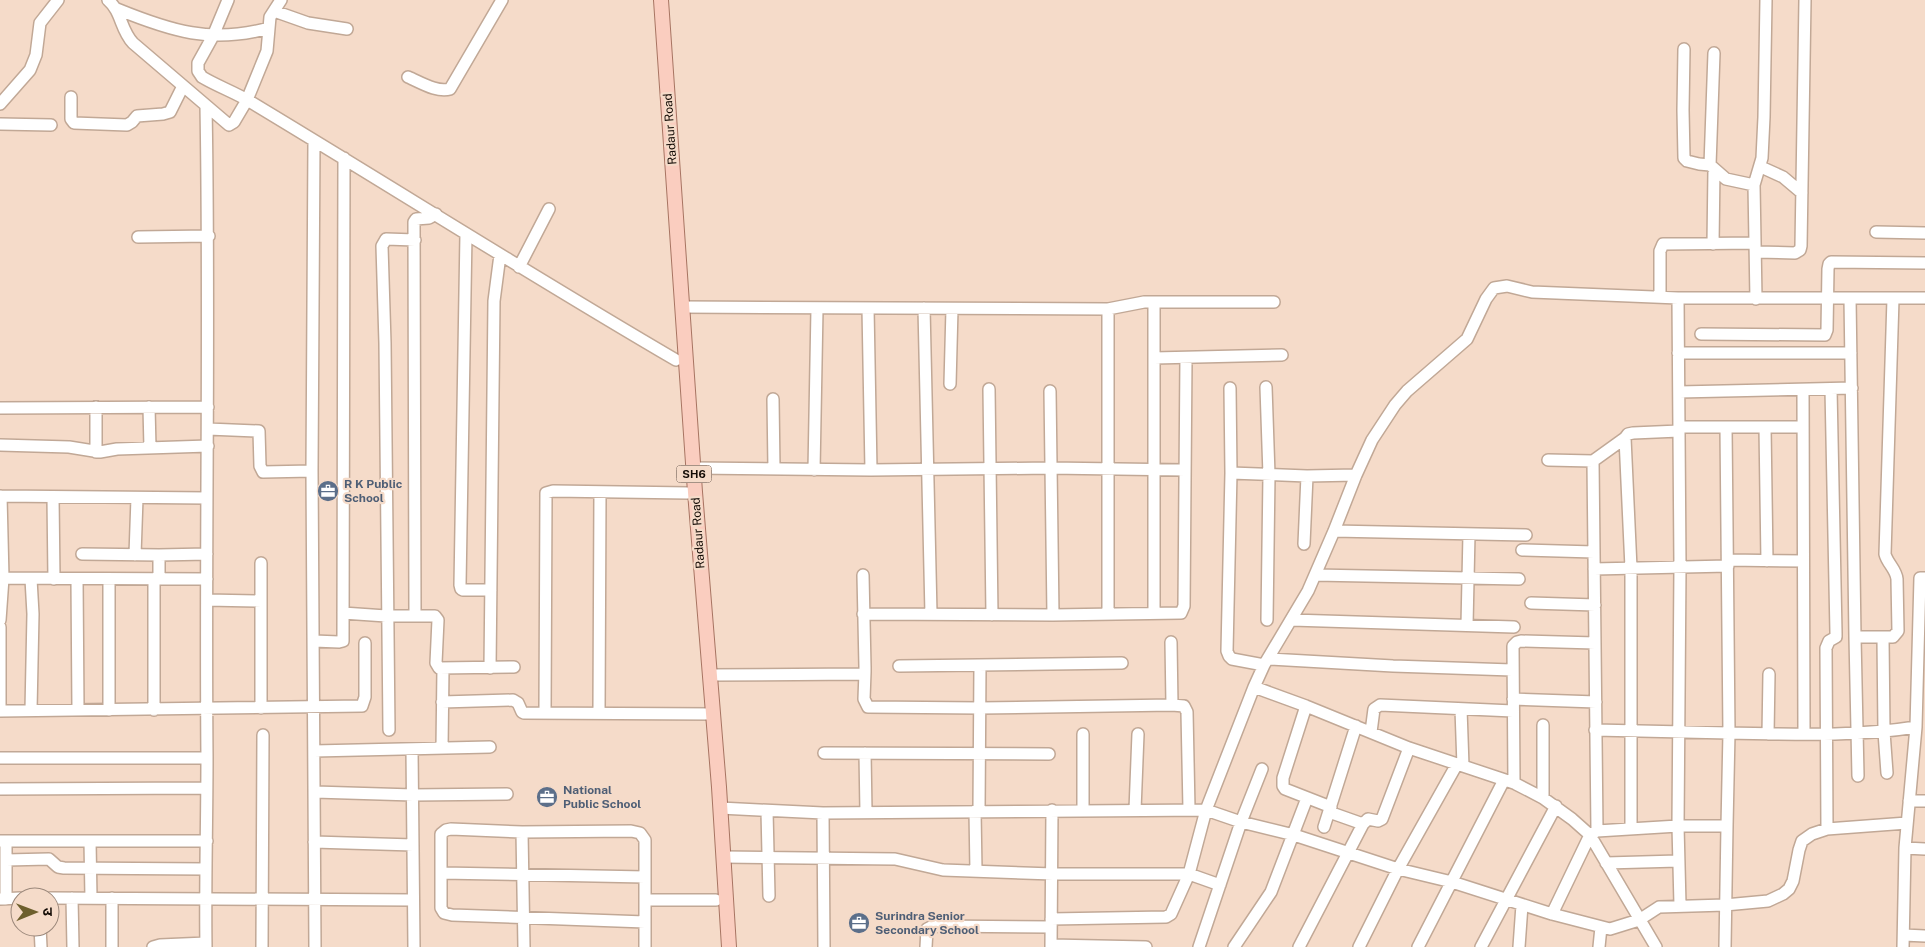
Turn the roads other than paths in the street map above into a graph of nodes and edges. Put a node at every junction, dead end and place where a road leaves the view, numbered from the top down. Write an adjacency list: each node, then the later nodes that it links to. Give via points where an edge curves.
1 (58, 0): 20 (street, via 40,22 36,55 30,70)
2 (108, 0): 10 (street)
3 (228, 0): 13 (street)
4 (502, 0): 16 (street, via 450,89 437,89)
5 (653, 0): 64 (main road, Radaur Road / SH6)
6 (661, 0): 52 (main road, Radaur Road / SH6)
7 (1766, 0): 27 (street)
8 (1805, 0): 29 (street)
9 (276, 4): 11 (street); 12 (street, via 308,23)
10 (116, 9): 13 (street, via 154,24); 17 (street, via 126,35)
11 (269, 28): 13 (street); 19 (street, via 267,51)
12 (347, 29)
13 (213, 36): 19 (street, via 199,59 198,71 206,80)
14 (1684, 49): 26 (street, via 1684,158 1687,162)
15 (1714, 53): 26 (street)
16 (408, 77)
17 (183, 86): 18 (street, via 168,114 137,116 127,125 74,123 71,119); 21 (street)
18 (71, 97)
19 (247, 100): 21 (street, via 229,125); 24 (street)
20 (0, 104)
21 (206, 106): 35 (street)
22 (0, 124): 23 (street)
23 (51, 125)
24 (314, 141): 25 (street); 101 (street)
25 (344, 158): 31 (street); 147 (street)
26 (1712, 167): 28 (street, via 1726,179); 38 (street)
27 (1761, 167): 28 (street); 29 (street, via 1782,177)
28 (1754, 185): 39 (street)
29 (1802, 193): 39 (street, via 1800,250 1788,253)
30 (549, 209): 42 (street)
31 (436, 214): 34 (street); 37 (street, via 416,219)
32 (1876, 232): 33 (street)
33 (1925, 232)
34 (466, 234): 40 (street); 141 (street, via 460,584 463,590)
35 (208, 236): 36 (street); 77 (street)
36 (138, 237)
37 (415, 240): 153 (street, via 386,239 382,246); 154 (street)
38 (1713, 244): 39 (street); 43 (street, via 1667,244 1661,247)
39 (1756, 248): 48 (street)
40 (500, 255): 42 (street); 141 (street, via 494,301)
41 (1925, 263): 45 (street, via 1831,262)
42 (519, 267): 64 (street)
43 (1660, 297): 44 (street); 104 (street, via 1532,292 1506,286 1494,288 1468,339 1395,404 1372,440)
44 (1678, 298): 48 (street); 59 (street)
45 (1828, 298): 46 (street); 48 (street); 58 (street, via 1825,335)
46 (1850, 298): 49 (street); 60 (street)
47 (1925, 298): 49 (street)
48 (1756, 299)
49 (1893, 299): 162 (street, via 1885,554 1898,579 1898,631 1893,637)
50 (1154, 302): 51 (street); 57 (street); 62 (street)
51 (1274, 302)
52 (682, 308): 53 (street); 91 (main road, Radaur Road / SH6)
53 (817, 308): 54 (street); 98 (street)
54 (868, 308): 55 (street); 99 (street)
55 (924, 308): 56 (street); 96 (street)
56 (952, 308): 57 (street); 65 (street)
57 (1108, 309): 94 (street)
58 (1701, 334)
59 (1678, 353): 60 (street); 73 (street)
60 (1851, 353): 68 (street)
61 (1282, 355): 63 (street)
62 (1154, 358): 63 (street); 97 (street)
63 (1186, 358): 100 (street)
64 (676, 360): 107 (main road, Radaur Road / SH6)
65 (950, 384)
66 (1230, 388): 102 (street)
67 (1266, 388): 103 (street)
68 (1852, 388): 70 (street); 161 (street)
69 (989, 389): 92 (street)
70 (1831, 389): 71 (street); 212 (street, via 1836,633 1826,648)
71 (1803, 390): 73 (street); 81 (street)
72 (1050, 391): 93 (street)
73 (1679, 392): 83 (street)
74 (773, 399): 95 (street)
75 (96, 407): 76 (street); 78 (street); 88 (street)
76 (149, 407): 77 (street); 87 (street)
77 (208, 407): 82 (street)
78 (0, 408)
79 (1726, 427): 80 (street); 83 (street); 125 (street)
80 (1765, 427): 81 (street); 122 (street)
81 (1803, 428): 123 (street)
82 (208, 429): 86 (street); 101 (street, via 258,431 263,472)
83 (1679, 429): 84 (street, via 1633,432); 126 (street)
84 (1625, 438): 90 (street); 128 (street)
85 (0, 445): 88 (street, via 69,447)
86 (208, 446): 87 (street); 111 (street)
87 (150, 448): 88 (street)
88 (96, 452)
89 (1548, 460): 90 (street)
90 (1593, 461): 117 (street)
91 (694, 468): 95 (street); 177 (main road, Radaur Road / SH6)
92 (990, 468): 93 (street); 96 (street); 151 (street)
93 (1050, 468): 94 (street); 152 (street)
94 (1108, 468): 97 (street); 148 (street)
95 (774, 469): 98 (street)
96 (928, 469): 99 (street); 150 (street)
97 (1153, 469): 100 (street); 146 (street)
98 (814, 470): 99 (street)
99 (871, 470)
100 (1185, 470): 146 (street, via 1184,610 1181,613)
101 (312, 471): 163 (street)
102 (1231, 473): 103 (street); 167 (street, via 1228,651 1232,659)
103 (1269, 474): 105 (street); 156 (street)
104 (1356, 475): 105 (street); 112 (street)
105 (1307, 476): 115 (street)
106 (600, 492): 107 (street); 195 (street, via 546,493); 196 (street)
107 (688, 493): 197 (main road, Radaur Road / SH6)
108 (0, 496): 109 (street); 131 (street)
109 (53, 497): 110 (street); 135 (street)
110 (136, 498): 111 (street); 121 (street)
111 (207, 498): 120 (street)
112 (1334, 531): 113 (street); 130 (street)
113 (1469, 534): 114 (street); 133 (street)
114 (1526, 535)
115 (1304, 544)
116 (1522, 550): 117 (street)
117 (1594, 552): 127 (street)
118 (82, 554): 121 (street)
119 (159, 554): 120 (street); 121 (street); 138 (street)
120 (207, 554): 139 (street)
121 (135, 555)
122 (1767, 561): 123 (street); 125 (street)
123 (1803, 561): 211 (street)
124 (261, 563): 143 (street)
125 (1728, 563): 126 (street); 207 (street)
126 (1680, 567): 128 (street); 205 (street)
127 (1594, 568): 128 (street); 145 (street)
128 (1631, 568): 203 (street)
129 (863, 575): 149 (street)
130 (1315, 576): 133 (street); 157 (street)
131 (1, 578): 132 (street); 155 (street)
132 (31, 578): 135 (street); 189 (street)
133 (1468, 578): 140 (street); 158 (street)
134 (1925, 578): 200 (street, via 1920,578)
135 (54, 579): 136 (street)
136 (77, 579): 137 (street); 190 (street)
137 (109, 579): 138 (street); 191 (street)
138 (157, 579): 139 (street); 192 (street)
139 (207, 579): 142 (street)
140 (1519, 579)
141 (491, 590): 173 (street)
142 (207, 600): 143 (street); 185 (street)
143 (261, 601): 186 (street)
144 (1531, 603): 145 (street)
145 (1595, 606): 166 (street)
146 (1154, 612): 148 (street)
147 (343, 613): 153 (street); 163 (street, via 342,641)
148 (1108, 613): 152 (street)
149 (863, 614): 150 (street); 175 (street)
150 (931, 614): 151 (street)
151 (992, 615): 152 (street)
152 (1053, 615)
153 (386, 616): 154 (street); 201 (street)
154 (415, 616): 172 (street, via 437,618 436,663)
155 (0, 620)
156 (1267, 620)
157 (1292, 620): 158 (street); 167 (street)
158 (1467, 625): 160 (street)
159 (0, 627): 193 (street)
160 (1514, 627)
161 (1855, 637): 162 (street); 213 (street)
162 (1883, 638): 206 (street)
163 (314, 641): 184 (street)
164 (365, 642): 184 (street, via 364,704)
165 (1171, 642): 182 (street)
166 (1595, 643): 174 (street, via 1517,642 1513,646); 181 (street)
167 (1266, 662): 174 (street); 178 (street)
168 (1122, 663): 169 (street)
169 (980, 665): 170 (street); 187 (street)
170 (899, 666)
171 (514, 667): 173 (street)
172 (443, 668): 173 (street); 180 (street)
173 (490, 668)
174 (1512, 670): 179 (street)
175 (865, 672): 177 (street, via 856,675); 187 (street, via 864,698 868,707)
176 (1769, 674): 210 (street)
177 (710, 675): 197 (main road, Radaur Road / SH6)
178 (1254, 686): 183 (street); 246 (street)
179 (1513, 699): 181 (street); 194 (street)
180 (442, 702): 195 (street, via 513,700 522,712); 217 (street)
181 (1596, 702): 202 (street)
182 (1172, 705): 187 (street); 242 (street, via 1184,706 1187,712)
183 (1306, 706): 198 (street); 236 (street, via 1282,782 1285,789)
184 (314, 707): 186 (street); 219 (street)
185 (206, 708): 186 (street); 192 (street); 225 (street)
186 (261, 708)
187 (980, 708): 222 (street)
188 (1461, 709): 194 (street); 204 (street, via 1380,705 1374,708); 226 (street)
189 (31, 710): 190 (street); 193 (street)
190 (78, 710): 191 (street)
191 (109, 710): 192 (street)
192 (154, 710)
193 (0, 711)
194 (1513, 711): 230 (street)
195 (546, 712): 196 (street)
196 (599, 713): 197 (street)
197 (708, 714): 241 (main road, Radaur Road / SH6); 299 (main road, Radaur Road / SH6)
198 (1356, 726): 204 (street); 247 (street)
199 (1543, 726): 237 (street)
200 (1916, 727): 206 (street); 238 (street)
201 (389, 730)
202 (1595, 730): 203 (street); 261 (street)
203 (1630, 731): 205 (street); 258 (street)
204 (1371, 732): 218 (street)
205 (1679, 732): 207 (street); 255 (street)
206 (1884, 732): 213 (street); 228 (street)
207 (1729, 733): 210 (street); 256 (street)
208 (1083, 734): 244 (street)
209 (1138, 734): 245 (street)
210 (1768, 734): 211 (street)
211 (1804, 734): 212 (street)
212 (1828, 734): 213 (street); 259 (street)
213 (1858, 734): 229 (street)
214 (263, 735): 295 (street)
215 (490, 747): 217 (street)
216 (412, 748): 217 (street); 219 (street); 235 (street)
217 (442, 748)
218 (1409, 748): 226 (street); 254 (street, via 1382,819 1368,819)
219 (314, 751): 233 (street)
220 (824, 753): 221 (street)
221 (865, 753): 222 (street); 250 (street)
222 (980, 754): 223 (street); 249 (street)
223 (1049, 754)
224 (0, 758): 225 (street)
225 (207, 758): 231 (street)
226 (1460, 765): 230 (street); 279 (street)
227 (1262, 769): 252 (street)
228 (1887, 773)
229 (1858, 776)
230 (1509, 782): 237 (street); 286 (street)
231 (206, 788): 232 (street); 265 (street)
232 (0, 789)
233 (315, 792): 235 (street); 266 (street)
234 (507, 794): 235 (street)
235 (413, 795): 267 (street)
236 (1307, 798): 247 (street); 262 (street)
237 (1543, 798): 240 (street)
238 (1909, 801): 239 (street); 253 (street)
239 (1925, 801)
240 (1556, 806): 261 (street); 300 (street)
241 (720, 808): 248 (street); 271 (main road, Radaur Road / SH6)
242 (1189, 809): 245 (street); 246 (street)
243 (1052, 810): 244 (street); 249 (street); 282 (street)
244 (1083, 810): 245 (street)
245 (1135, 810)
246 (1206, 810): 252 (street); 283 (street)
247 (1330, 810): 254 (street); 257 (street)
248 (767, 811): 251 (street); 272 (street)
249 (977, 811): 250 (street); 280 (street)
250 (866, 812): 251 (street)
251 (823, 813): 273 (street)
252 (1241, 822): 262 (street); 287 (street)
253 (1907, 823): 259 (street); 268 (street)
254 (1363, 824): 270 (street)
255 (1678, 826): 256 (street); 258 (street); 275 (street)
256 (1726, 826): 301 (street)
257 (1324, 827)
258 (1631, 828): 261 (street)
259 (1827, 829): 301 (street, via 1802,841 1793,881 1784,894 1768,900)
260 (522, 832): 281 (street, via 448,829 441,834); 284 (street); 285 (street, via 640,833 645,840)
261 (1594, 833): 276 (street); 304 (street)
262 (1294, 835): 270 (street); 328 (street, via 1271,892)
263 (3, 841): 264 (street); 274 (street)
264 (90, 841): 265 (street); 277 (street)
265 (207, 841): 278 (street)
266 (314, 842): 267 (street); 296 (street)
267 (413, 845): 297 (street)
268 (1905, 848): 269 (street); 311 (street)
269 (1925, 849)
270 (1349, 853): 279 (street); 329 (street)
271 (724, 857): 272 (street); 323 (main road, Radaur Road / SH6)
272 (768, 858): 273 (street); 288 (street)
273 (823, 858): 280 (street, via 902,859 934,869); 324 (street)
274 (6, 860): 277 (street, via 49,859 60,868); 289 (street)
275 (1678, 861): 276 (street); 303 (street)
276 (1606, 863): 306 (street)
277 (91, 869): 278 (street); 292 (street)
278 (206, 869): 294 (street)
279 (1398, 869): 286 (street); 330 (street)
280 (976, 871): 282 (street)
281 (442, 873): 284 (street); 305 (street, via 441,908 444,913)
282 (1053, 874): 283 (street); 308 (street)
283 (1189, 874): 287 (street); 308 (street, via 1171,914 1166,917)
284 (523, 875): 285 (street); 305 (street)
285 (645, 877): 298 (street)
286 (1452, 882): 300 (street); 331 (street)
287 (1220, 885): 327 (street)
288 (770, 896)
289 (3, 898)
290 (60, 898): 291 (street)
291 (72, 898): 292 (street); 314 (street)
292 (91, 898): 293 (street)
293 (112, 898): 294 (street); 315 (street)
294 (206, 898): 295 (street); 312 (street)
295 (262, 898): 296 (street); 317 (street)
296 (315, 898): 297 (street); 318 (street)
297 (413, 900): 319 (street)
298 (645, 900): 299 (street); 307 (street)
299 (716, 900): 322 (main road, Radaur Road / SH6)
300 (1506, 900): 302 (street); 332 (street)
301 (1725, 904): 303 (street); 336 (street)
302 (1522, 905): 304 (street); 333 (street)
303 (1680, 905): 306 (street, via 1659,907)
304 (1552, 914): 309 (street)
305 (524, 918): 307 (street); 320 (street)
306 (1640, 920): 309 (street, via 1617,928); 335 (street)
307 (645, 922): 321 (street)
308 (1051, 923): 313 (street); 325 (street, via 929,927)
309 (1601, 927): 334 (street)
310 (1925, 936): 311 (street)
311 (1903, 941)
312 (206, 945): 316 (street)
313 (1051, 946): 326 (street)
314 (73, 947)
315 (112, 947)
316 (154, 947)
317 (262, 947)
318 (315, 947)
319 (414, 947)
320 (524, 947)
321 (645, 947)
322 (720, 947)
323 (729, 947)
324 (824, 947)
325 (926, 947)
326 (1146, 947)
327 (1199, 947)
328 (1234, 947)
329 (1299, 947)
330 (1359, 947)
331 (1418, 947)
332 (1481, 947)
333 (1518, 947)
334 (1599, 947)
335 (1656, 947)
336 (1724, 947)

